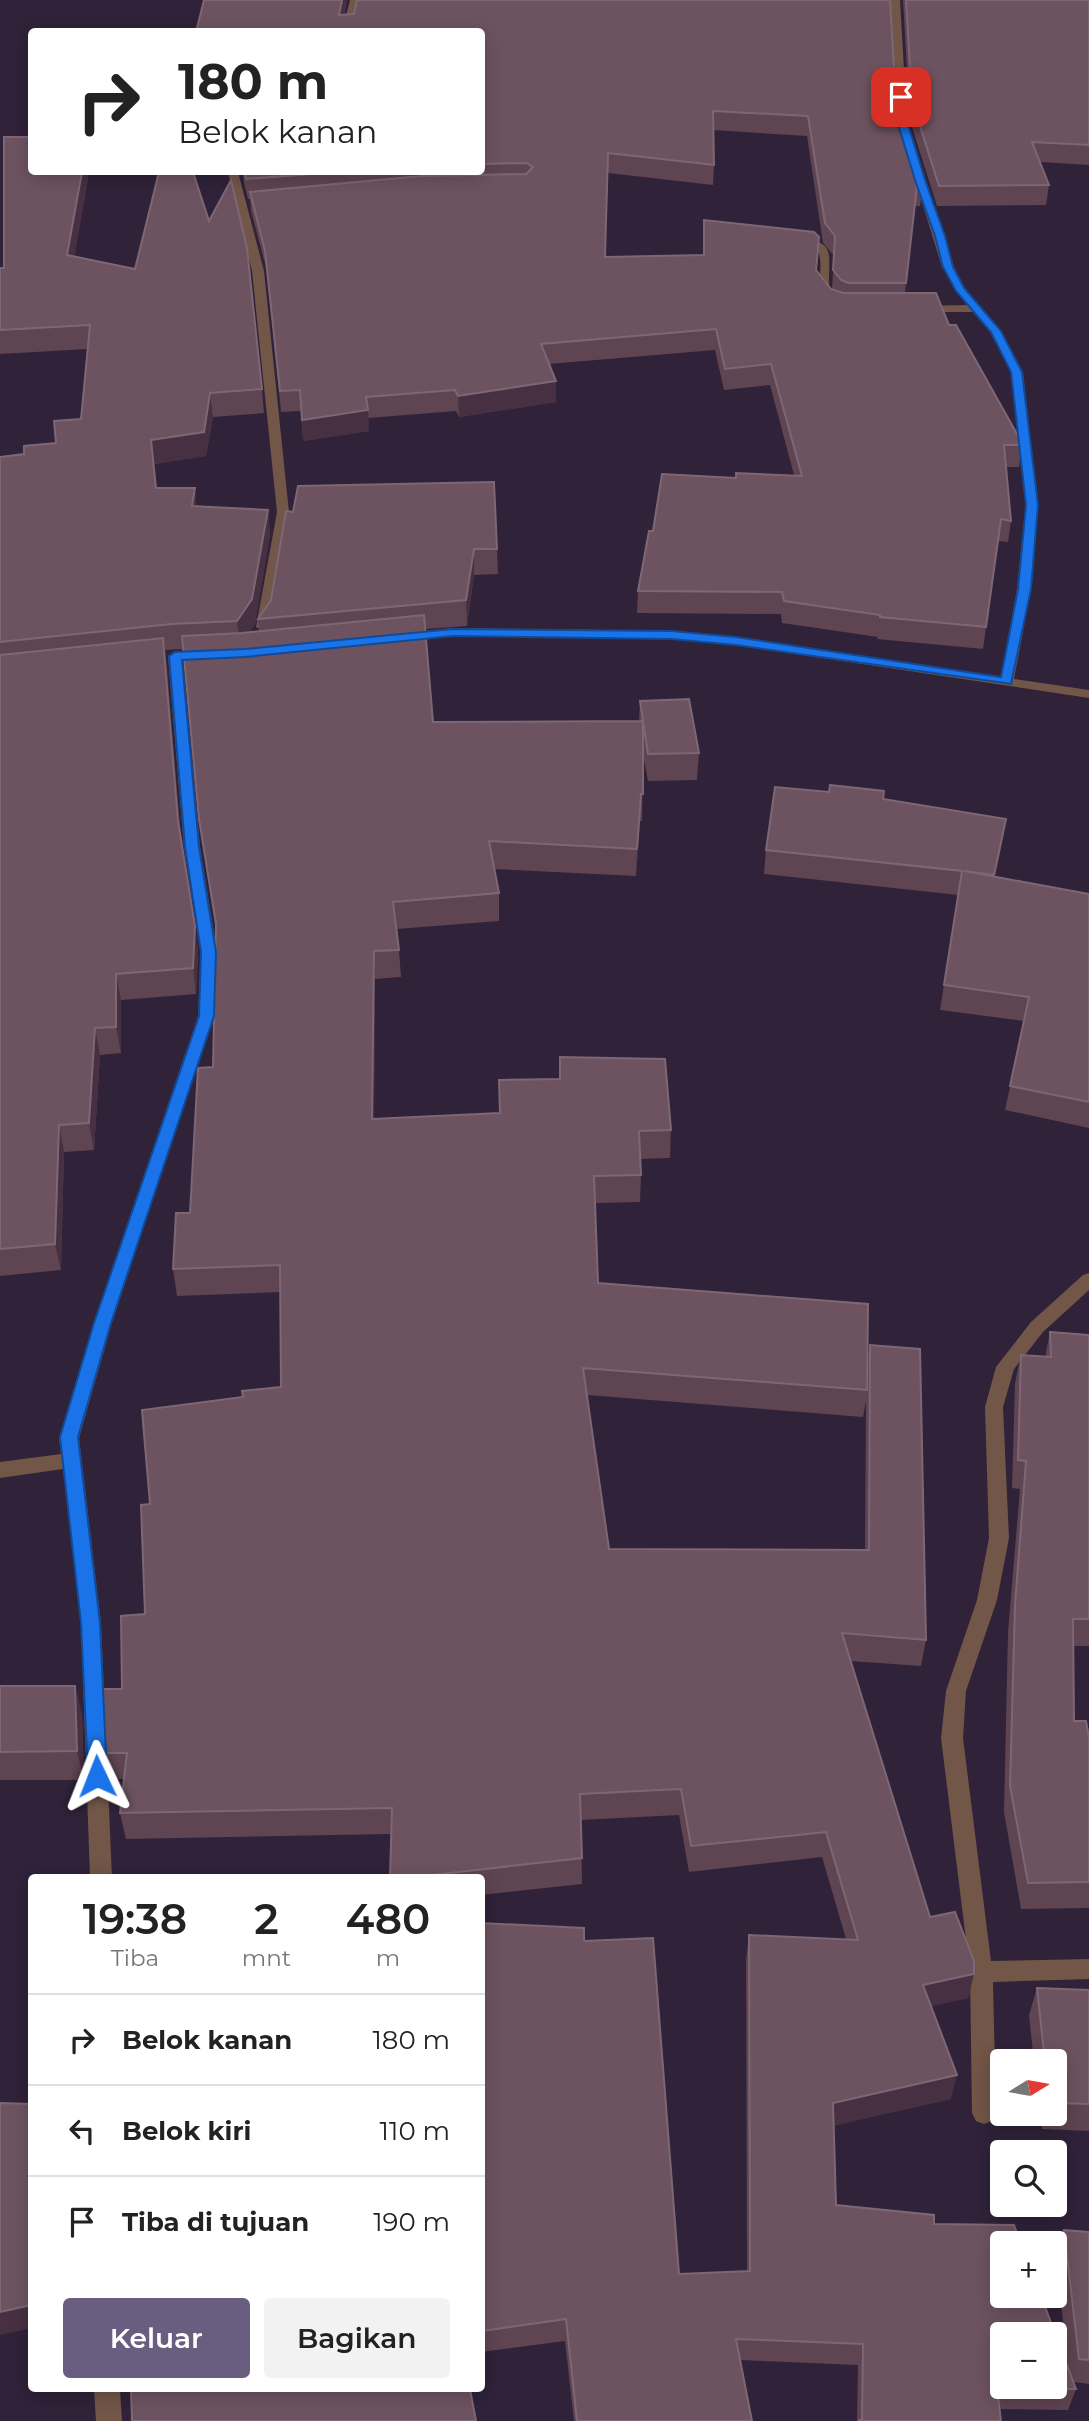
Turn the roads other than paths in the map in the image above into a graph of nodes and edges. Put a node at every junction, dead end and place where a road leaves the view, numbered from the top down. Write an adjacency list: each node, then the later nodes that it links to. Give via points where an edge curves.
1 (355, 0): 3 (street)
2 (895, 0): 6 (street, via 902,121 948,267)
3 (347, 28)
4 (234, 175): 9 (street, via 247,206 258,271 283,512 264,625)
5 (785, 239): 7 (street, via 811,240 823,247 827,254 823,291 834,305)
6 (977, 308): 8 (street); 12 (street, via 1017,372 1032,505 1024,589)
7 (845, 309)
8 (912, 309)
9 (258, 634)
10 (384, 639): 12 (street, via 453,632 671,635)
11 (175, 656): 15 (street, via 192,847 209,952 206,1016 103,1323 69,1437)
12 (1007, 681): 13 (street)
13 (1089, 694)
14 (1089, 1280): 19 (street, via 1037,1327 1004,1367 994,1407 999,1538 988,1600 956,1691 952,1738)
15 (72, 1460): 16 (street); 17 (street, via 91,1623)
16 (0, 1470)
17 (101, 1874)
18 (1089, 1969): 19 (street)
19 (981, 1972): 20 (street)
20 (984, 2113)
21 (107, 2392): 22 (street)
22 (109, 2421)

